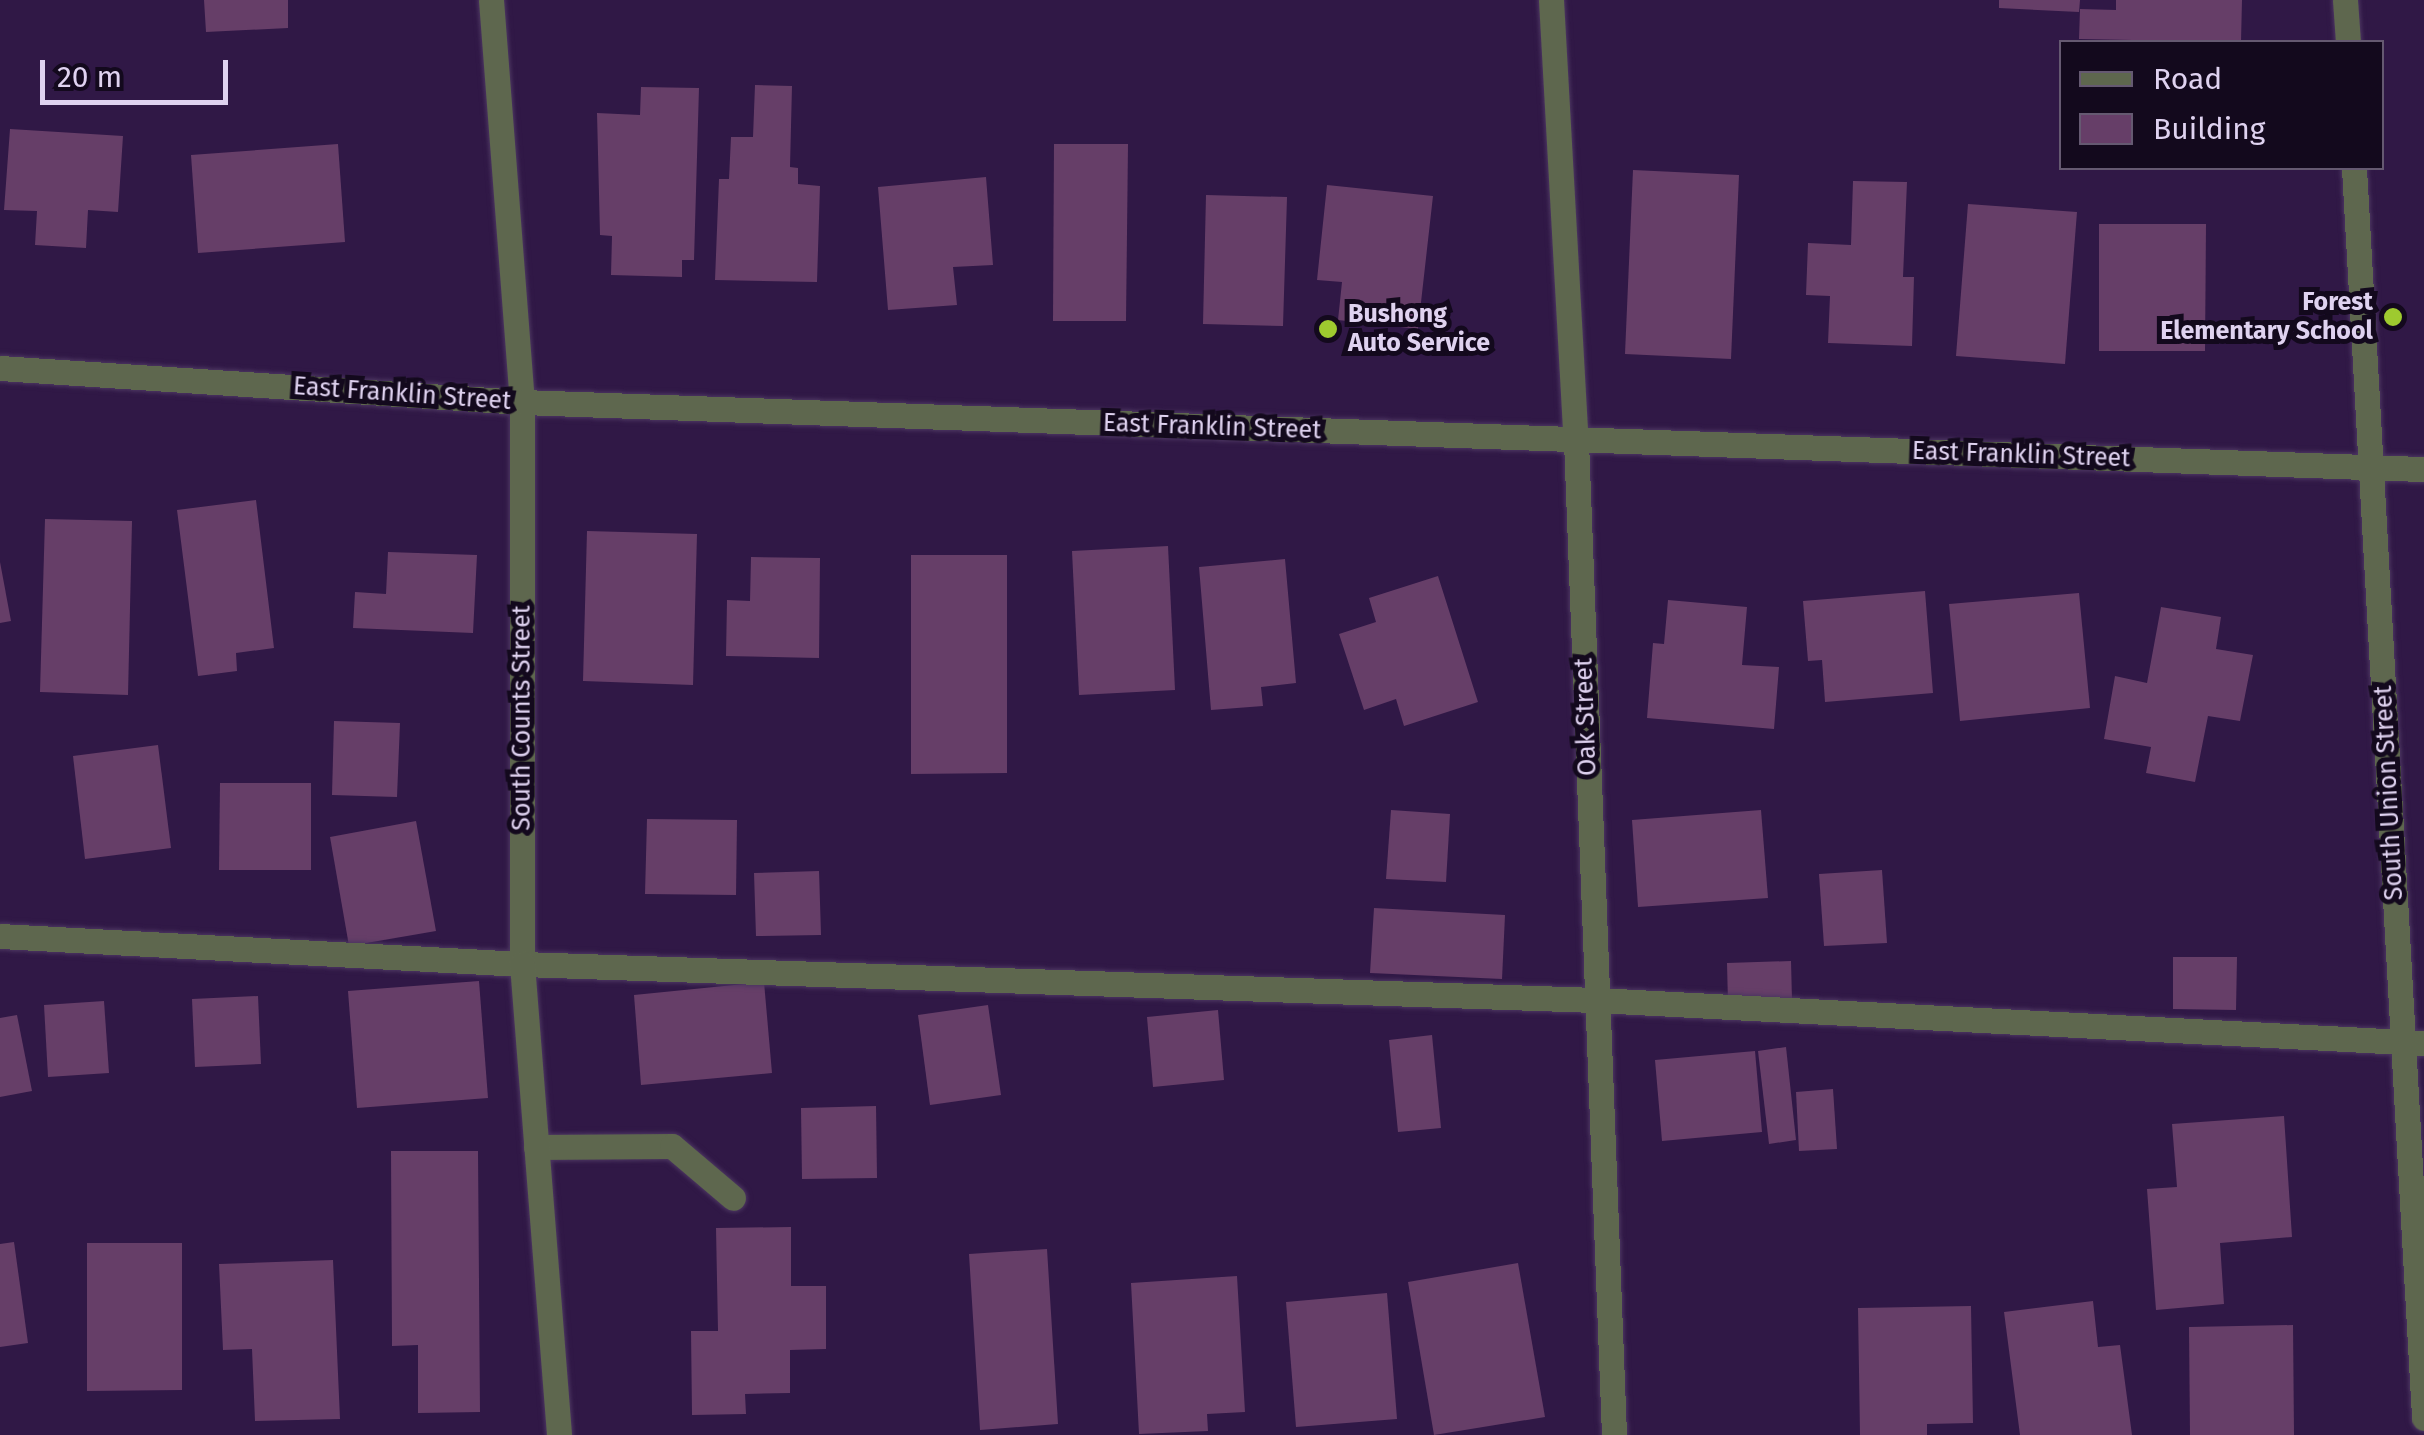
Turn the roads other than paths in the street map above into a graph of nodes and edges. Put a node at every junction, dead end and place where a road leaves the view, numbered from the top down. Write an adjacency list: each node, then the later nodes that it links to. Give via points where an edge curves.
1 (491, 0): 7 (street, South Counts Street)
2 (1550, 0): 8 (street, Oak Street)
3 (2345, 0): 4 (street)
4 (2348, 40)
5 (2354, 170): 9 (street, South Union Street)
6 (0, 368): 7 (street, East Franklin Street)
7 (522, 402): 8 (street, East Franklin Street); 12 (street, South Counts Street)
8 (1576, 440): 9 (street, East Franklin Street); 13 (street, Oak Street)
9 (2371, 466): 10 (street, East Franklin Street); 14 (street, South Union Street)
10 (2424, 470)
11 (0, 936): 12 (street)
12 (522, 964): 13 (street); 15 (street, South Counts Street)
13 (1597, 1000): 14 (street); 19 (street, Oak Street)
14 (2414, 1043): 17 (street, South Union Street)
15 (536, 1147): 16 (street, via 672,1146); 18 (street, South Counts Street)
16 (733, 1198)
17 (2424, 1418)
18 (560, 1435)
19 (1614, 1435)

